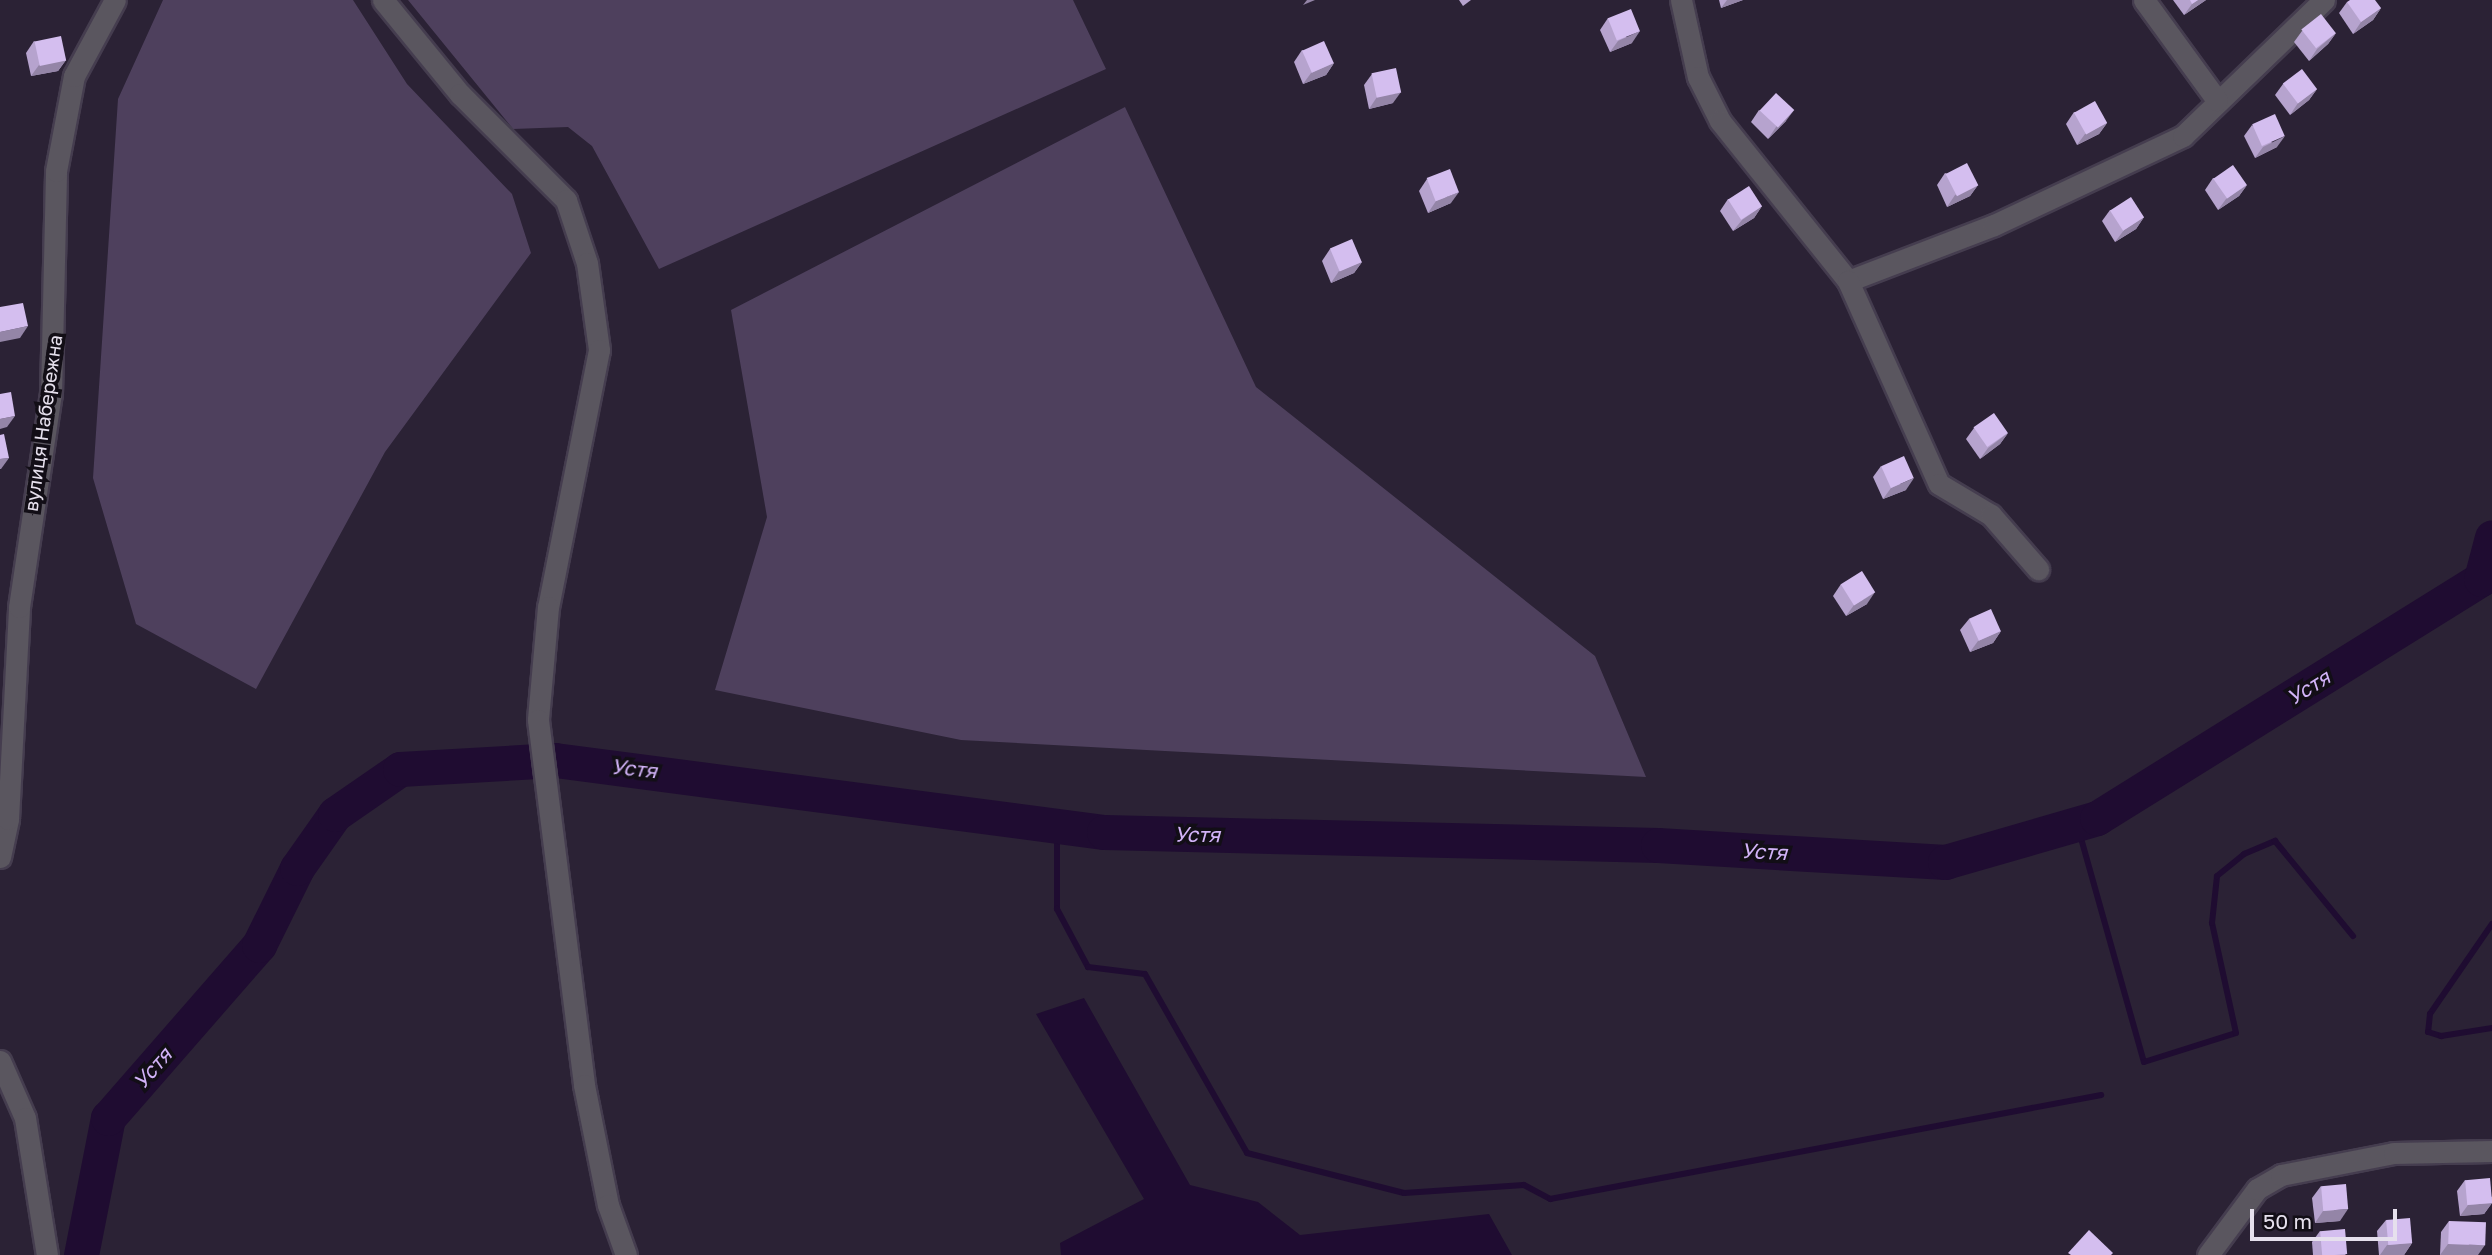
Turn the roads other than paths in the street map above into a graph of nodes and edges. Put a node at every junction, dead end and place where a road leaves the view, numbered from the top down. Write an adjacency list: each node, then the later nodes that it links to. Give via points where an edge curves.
1 (115, 0): 9 (street, вулиця Набережна, via 74,76 56,171 57,330 19,607 8,819)
2 (383, 0): 13 (street, via 460,94 566,200 587,263 599,350 548,607 538,720 545,807 584,1085 608,1205)
3 (1681, 0): 7 (street, via 1698,77 1720,121)
4 (2144, 0): 6 (street)
5 (2324, 0): 6 (street)
6 (2217, 100): 7 (street, via 2183,136 2141,160)
7 (1848, 281): 8 (street, via 1939,484 1991,515)
8 (2038, 569)
9 (0, 857)
10 (0, 1061): 12 (street, via 25,1118)
11 (2492, 1151): 14 (street, via 2394,1153 2281,1175 2257,1189)
12 (47, 1255)
13 (626, 1255)
14 (2208, 1255)

